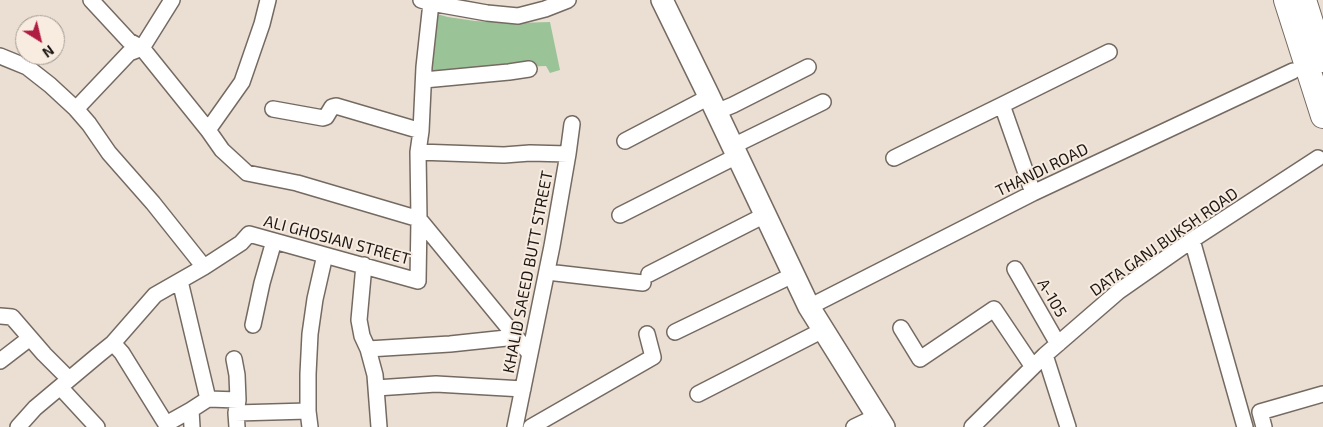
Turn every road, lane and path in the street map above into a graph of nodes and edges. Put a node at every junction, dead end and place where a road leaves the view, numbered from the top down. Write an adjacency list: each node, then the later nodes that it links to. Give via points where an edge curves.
1 (91, 0): 9 (street, via 129,41)
2 (172, 0): 9 (street)
3 (268, 0): 24 (street, via 242,82)
4 (568, 0): 8 (street, via 518,16)
5 (662, 0): 18 (street)
6 (1286, 0): 22 (main road)
7 (1304, 0): 12 (main road)
8 (426, 2): 16 (street)
9 (142, 48): 20 (street, via 129,53); 24 (street)
10 (1109, 52): 19 (street)
11 (0, 56): 20 (street, via 27,67)
12 (1323, 60)
13 (808, 67): 18 (street, via 733,105)
14 (530, 69): 16 (street)
15 (1293, 71): 32 (street, THANDI ROAD)
16 (424, 80): 25 (street)
17 (823, 102): 27 (street)
18 (713, 104): 26 (street); 27 (street)
19 (1002, 105): 30 (street); 32 (street)
20 (76, 109): 40 (street)
21 (273, 109): 25 (street, via 323,118 336,106)
22 (1323, 116)
23 (572, 124): 29 (street, KHALID SAEED BUTT STREET)
24 (208, 130): 35 (street, via 222,150 247,173 296,183)
25 (421, 131): 28 (street)
26 (625, 142)
27 (735, 151): 33 (street); 34 (street)
28 (418, 152): 29 (street); 35 (street)
29 (568, 154): 42 (street, KHALID SAEED BUTT STREET)
30 (894, 158)
31 (1318, 158): 36 (street, DATA GANJ BUKSH ROAD)
32 (1033, 194): 45 (street, THANDI ROAD)
33 (620, 215)
34 (766, 215): 42 (street, via 646,278); 43 (street)
35 (420, 219): 39 (street, ALI GHOSIAN STREET, via 418,280); 52 (street)
36 (1192, 240): 55 (street, DATA GANJ BUKSH ROAD, via 1119,291); 82 (street)
37 (274, 241): 38 (street, ALI GHOSIAN STREET); 40 (street, ALI GHOSIAN STREET, via 249,234 241,243); 47 (street)
38 (325, 254): 39 (street, ALI GHOSIAN STREET); 69 (street, via 310,334)
39 (364, 265): 56 (street, via 359,320)
40 (204, 267): 44 (street, ALI GHOSIAN STREET)
41 (1015, 269): 55 (street, A-105)
42 (546, 272): 57 (street, KHALID SAEED BUTT STREET)
43 (794, 274): 45 (street); 50 (street)
44 (180, 281): 54 (street, ALI GHOSIAN STREET, via 155,295); 67 (street)
45 (809, 307): 49 (street)
46 (0, 316): 53 (street, via 12,317)
47 (253, 325)
48 (901, 328): 61 (street, via 920,359 994,309)
49 (823, 330): 65 (street); 71 (street)
50 (675, 332)
51 (647, 334): 78 (street, via 653,357)
52 (516, 337): 56 (street); 57 (street)
53 (30, 338): 60 (street); 62 (street)
54 (114, 343): 62 (street, ALI GHOSIAN STREET); 68 (street, via 164,422 168,423)
55 (1058, 344): 58 (street, DATA GANJ BUKSH ROAD)
56 (368, 349): 63 (street)
57 (530, 354): 64 (street, KHALID SAEED BUTT STREET)
58 (1045, 355): 61 (street, DATA GANJ BUKSH ROAD); 81 (street)
59 (234, 359): 70 (street)
60 (0, 361)
61 (1033, 367): 80 (street, DATA GANJ BUKSH ROAD)
62 (64, 383): 72 (street, ALI GHOSIAN STREET); 73 (street)
63 (376, 388): 64 (street, via 436,384); 76 (street)
64 (523, 389): 77 (street, KHALID SAEED BUTT STREET)
65 (698, 394)
66 (1323, 394): 83 (street, via 1260,412)
67 (208, 399): 68 (street); 70 (street)
68 (191, 410): 74 (street)
69 (308, 411): 70 (street); 75 (street)
70 (237, 413)
71 (880, 422): 79 (street)
72 (18, 427)
73 (97, 427)
74 (192, 427)
75 (310, 427)
76 (380, 427)
77 (515, 427)
78 (531, 427)
79 (854, 427)
80 (972, 427)
81 (1068, 427)
82 (1245, 427)
83 (1264, 427)

